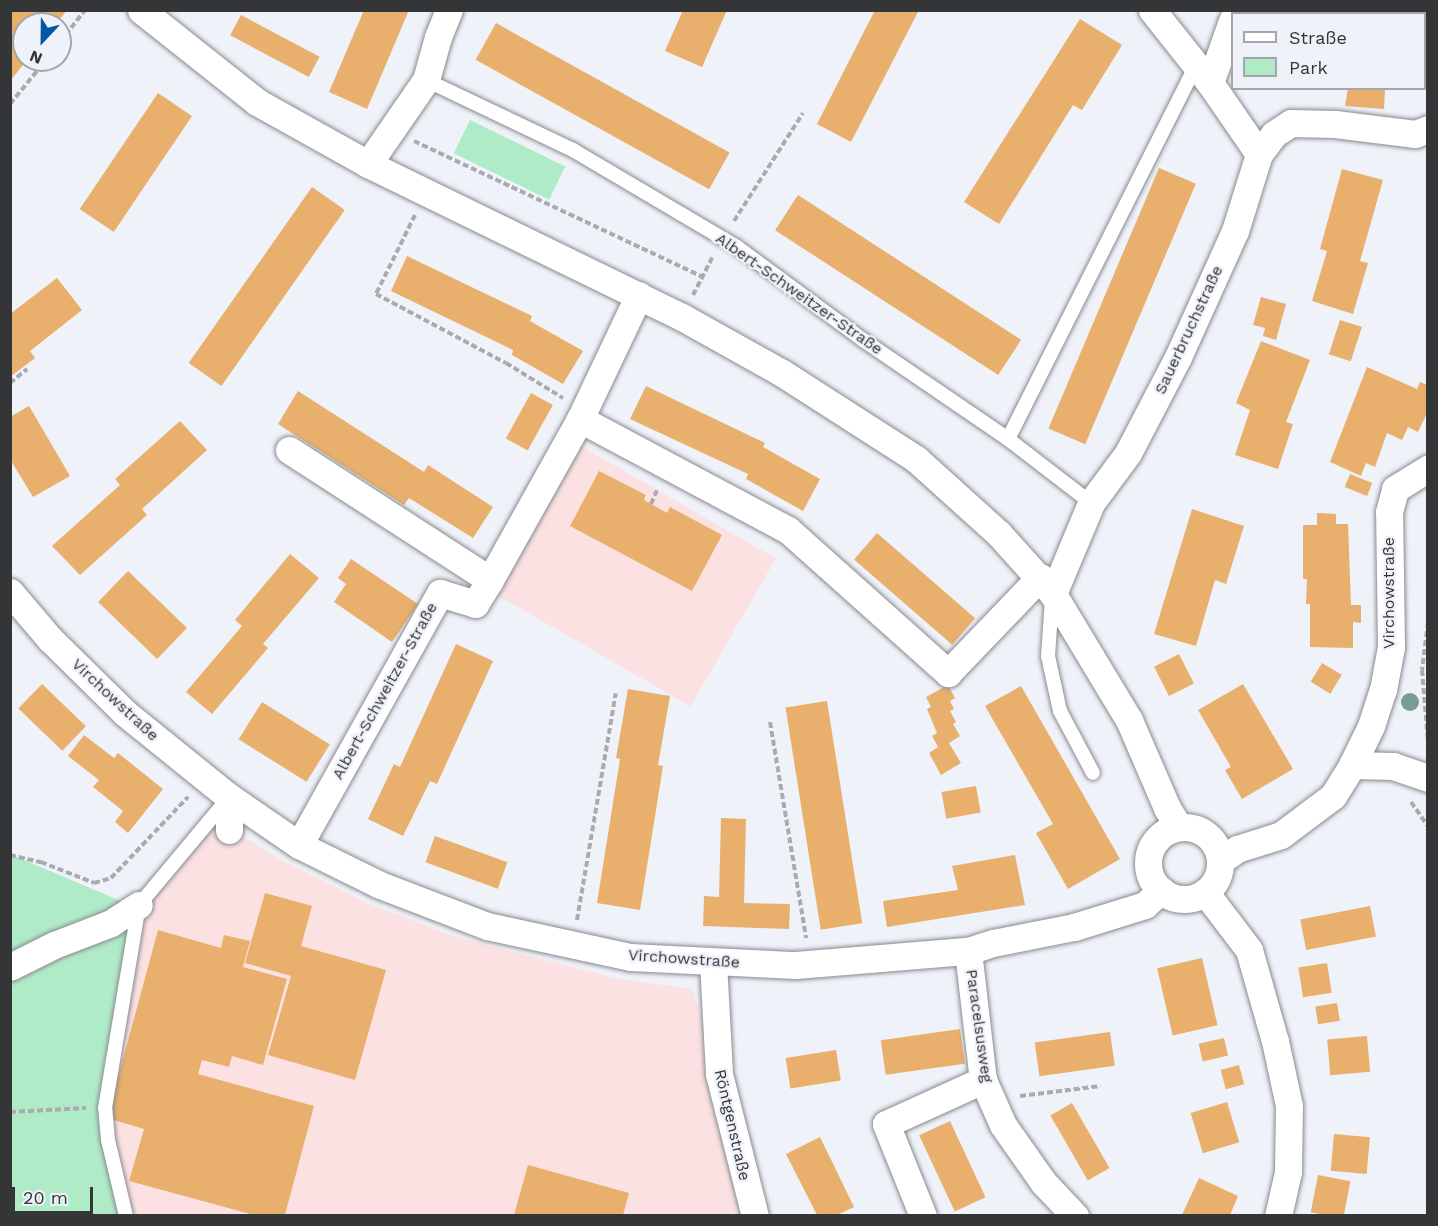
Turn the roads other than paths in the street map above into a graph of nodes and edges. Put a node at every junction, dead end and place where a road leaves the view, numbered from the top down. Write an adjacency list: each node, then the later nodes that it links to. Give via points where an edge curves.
1 (141, 10): 9 (street, via 257,102)
2 (449, 10): 6 (street)
3 (1152, 10): 5 (street)
4 (1231, 25): 5 (street)
5 (1203, 75): 8 (street); 12 (lane)
6 (426, 80): 9 (street); 12 (lane, Albert-Schweitzer-Straße, via 573,150 723,238)
7 (1428, 129): 8 (street, via 1415,134 1291,123 1274,134)
8 (1259, 154): 15 (street, Sauerbruchstraße, via 1235,231 1178,357 1128,453)
9 (368, 164): 10 (street)
10 (639, 295): 11 (street, Albert-Schweitzer-Straße); 17 (street, via 782,374 916,459 999,534)
11 (582, 415): 16 (street, Albert-Schweitzer-Straße); 17 (street, via 788,530 948,672)
12 (1008, 439): 15 (lane, Albert-Schweitzer-Straße)
13 (289, 450): 16 (street)
14 (1428, 468): 19 (street, Virchowstraße, via 1395,489 1389,512 1391,647 1383,690)
15 (1091, 503): 17 (street, Sauerbruchstraße)
16 (490, 580): 25 (street, Albert-Schweitzer-Straße, via 475,604 440,593)
17 (1046, 585): 20 (lane, via 1048,656 1060,711); 23 (street, via 1129,720)
18 (10, 592): 22 (street, Virchowstraße, via 50,639 125,713)
19 (1352, 765): 21 (street, via 1393,766); 26 (street, Virchowstraße, via 1333,796 1281,835)
20 (1093, 773)
21 (1428, 778)
22 (229, 797): 24 (street); 25 (street, Virchowstraße); 29 (lane)
23 (1170, 822): 26 (street, via 1208,836); 27 (street, via 1148,860 1149,871)
24 (229, 830)
25 (299, 845): 31 (street, Virchowstraße, via 380,885 487,926 630,957)
26 (1228, 855): 28 (street, via 1214,884)
27 (1161, 890): 28 (street, via 1183,899); 30 (street, Virchowstraße, via 1145,905 1074,927)
28 (1205, 892): 38 (street, via 1250,950 1275,1041 1289,1106 1288,1172)
29 (139, 905): 32 (street, via 111,923); 34 (lane, via 105,1107 108,1140)
30 (968, 951): 31 (street, Virchowstraße, via 810,964); 33 (street, Paracelsusweg)
31 (713, 962): 35 (street, Röntgenstraße, via 719,1074)
32 (10, 967)
33 (988, 1090): 36 (street, via 886,1125); 37 (street, Paracelsusweg, via 1003,1125 1043,1182)
34 (126, 1215)
35 (755, 1215)
36 (923, 1215)
37 (1076, 1215)
38 (1278, 1215)

